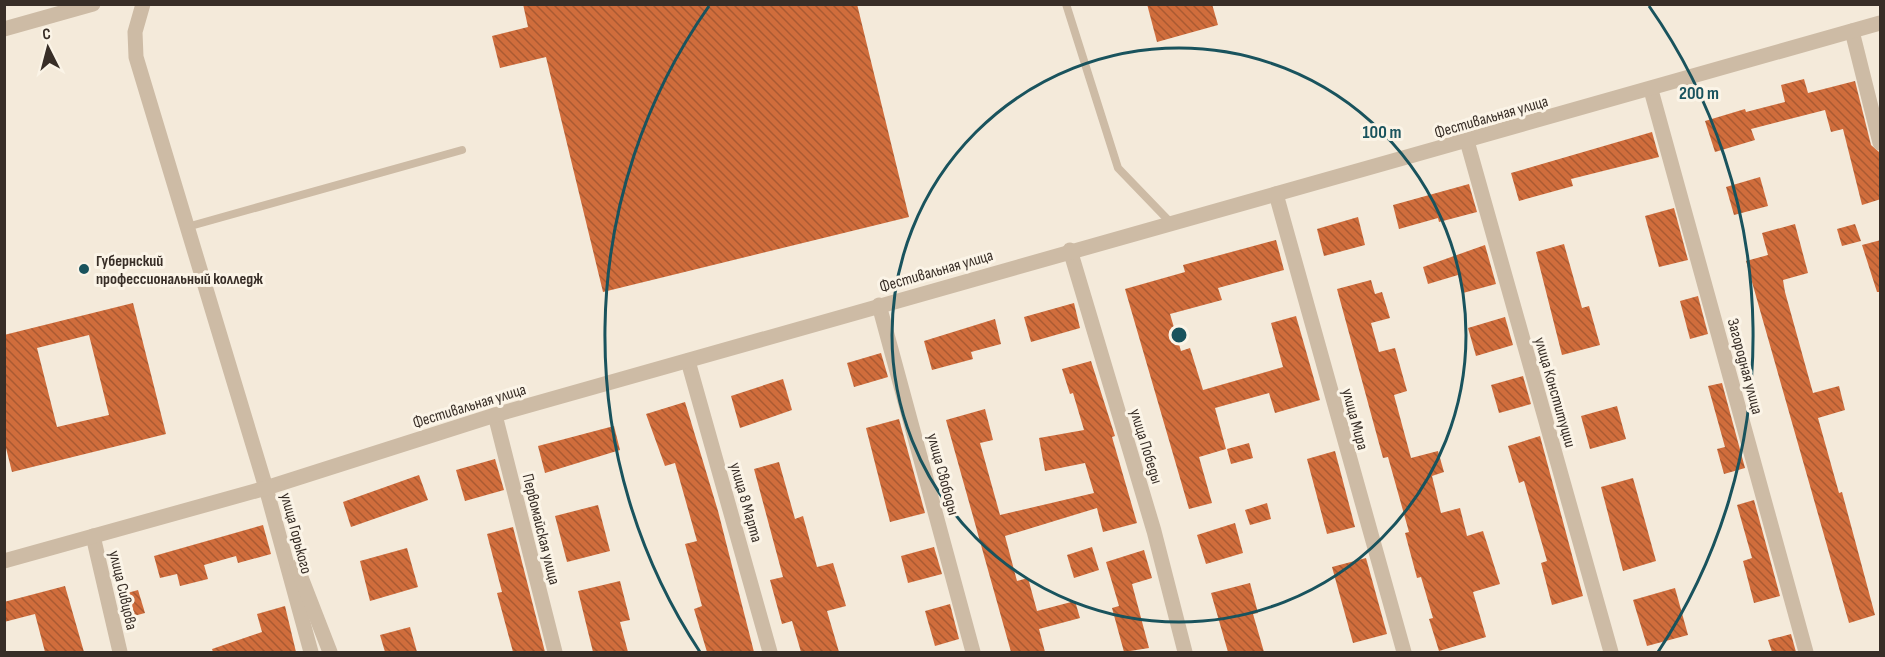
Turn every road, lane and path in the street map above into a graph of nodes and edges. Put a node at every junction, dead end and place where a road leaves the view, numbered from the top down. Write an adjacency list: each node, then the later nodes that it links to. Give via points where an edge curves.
1 (93, 4): 5 (street)
2 (1066, 4): 12 (lane, via 1118,168)
3 (139, 6): 13 (street, via 136,57)
4 (1881, 23): 6 (street, Фестивальная улица)
5 (4, 29)
6 (1852, 31): 7 (street, Фестивальная улица); 9 (street)
7 (1650, 90): 8 (street, Фестивальная улица); 30 (street, Загородная улица)
8 (1467, 141): 11 (street, Фестивальная улица); 29 (street, улица Конституции)
9 (1881, 142)
10 (462, 150): 13 (lane)
11 (1276, 194): 12 (street, Фестивальная улица); 28 (street, улица Мира)
12 (1171, 223): 14 (street, Фестивальная улица)
13 (188, 227): 18 (street)
14 (1070, 250): 15 (street, Фестивальная улица); 27 (street, улица Победы, via 1154,531)
15 (879, 305): 16 (street, Фестивальная улица); 26 (street, улица Свободы)
16 (688, 361): 17 (street, Фестивальная улица); 25 (street, улица 8 Марта)
17 (495, 415): 18 (street, Фестивальная улица); 24 (street, Первомайская улица)
18 (266, 488): 19 (street, Фестивальная улица); 22 (street, улица Горького); 23 (street, улица Горького)
19 (93, 536): 20 (street, Фестивальная улица); 21 (street, улица Сивцова)
20 (4, 561)
21 (120, 652)
22 (311, 652)
23 (330, 652)
24 (555, 652)
25 (770, 652)
26 (973, 652)
27 (1185, 652)
28 (1404, 652)
29 (1611, 652)
30 (1806, 652)

